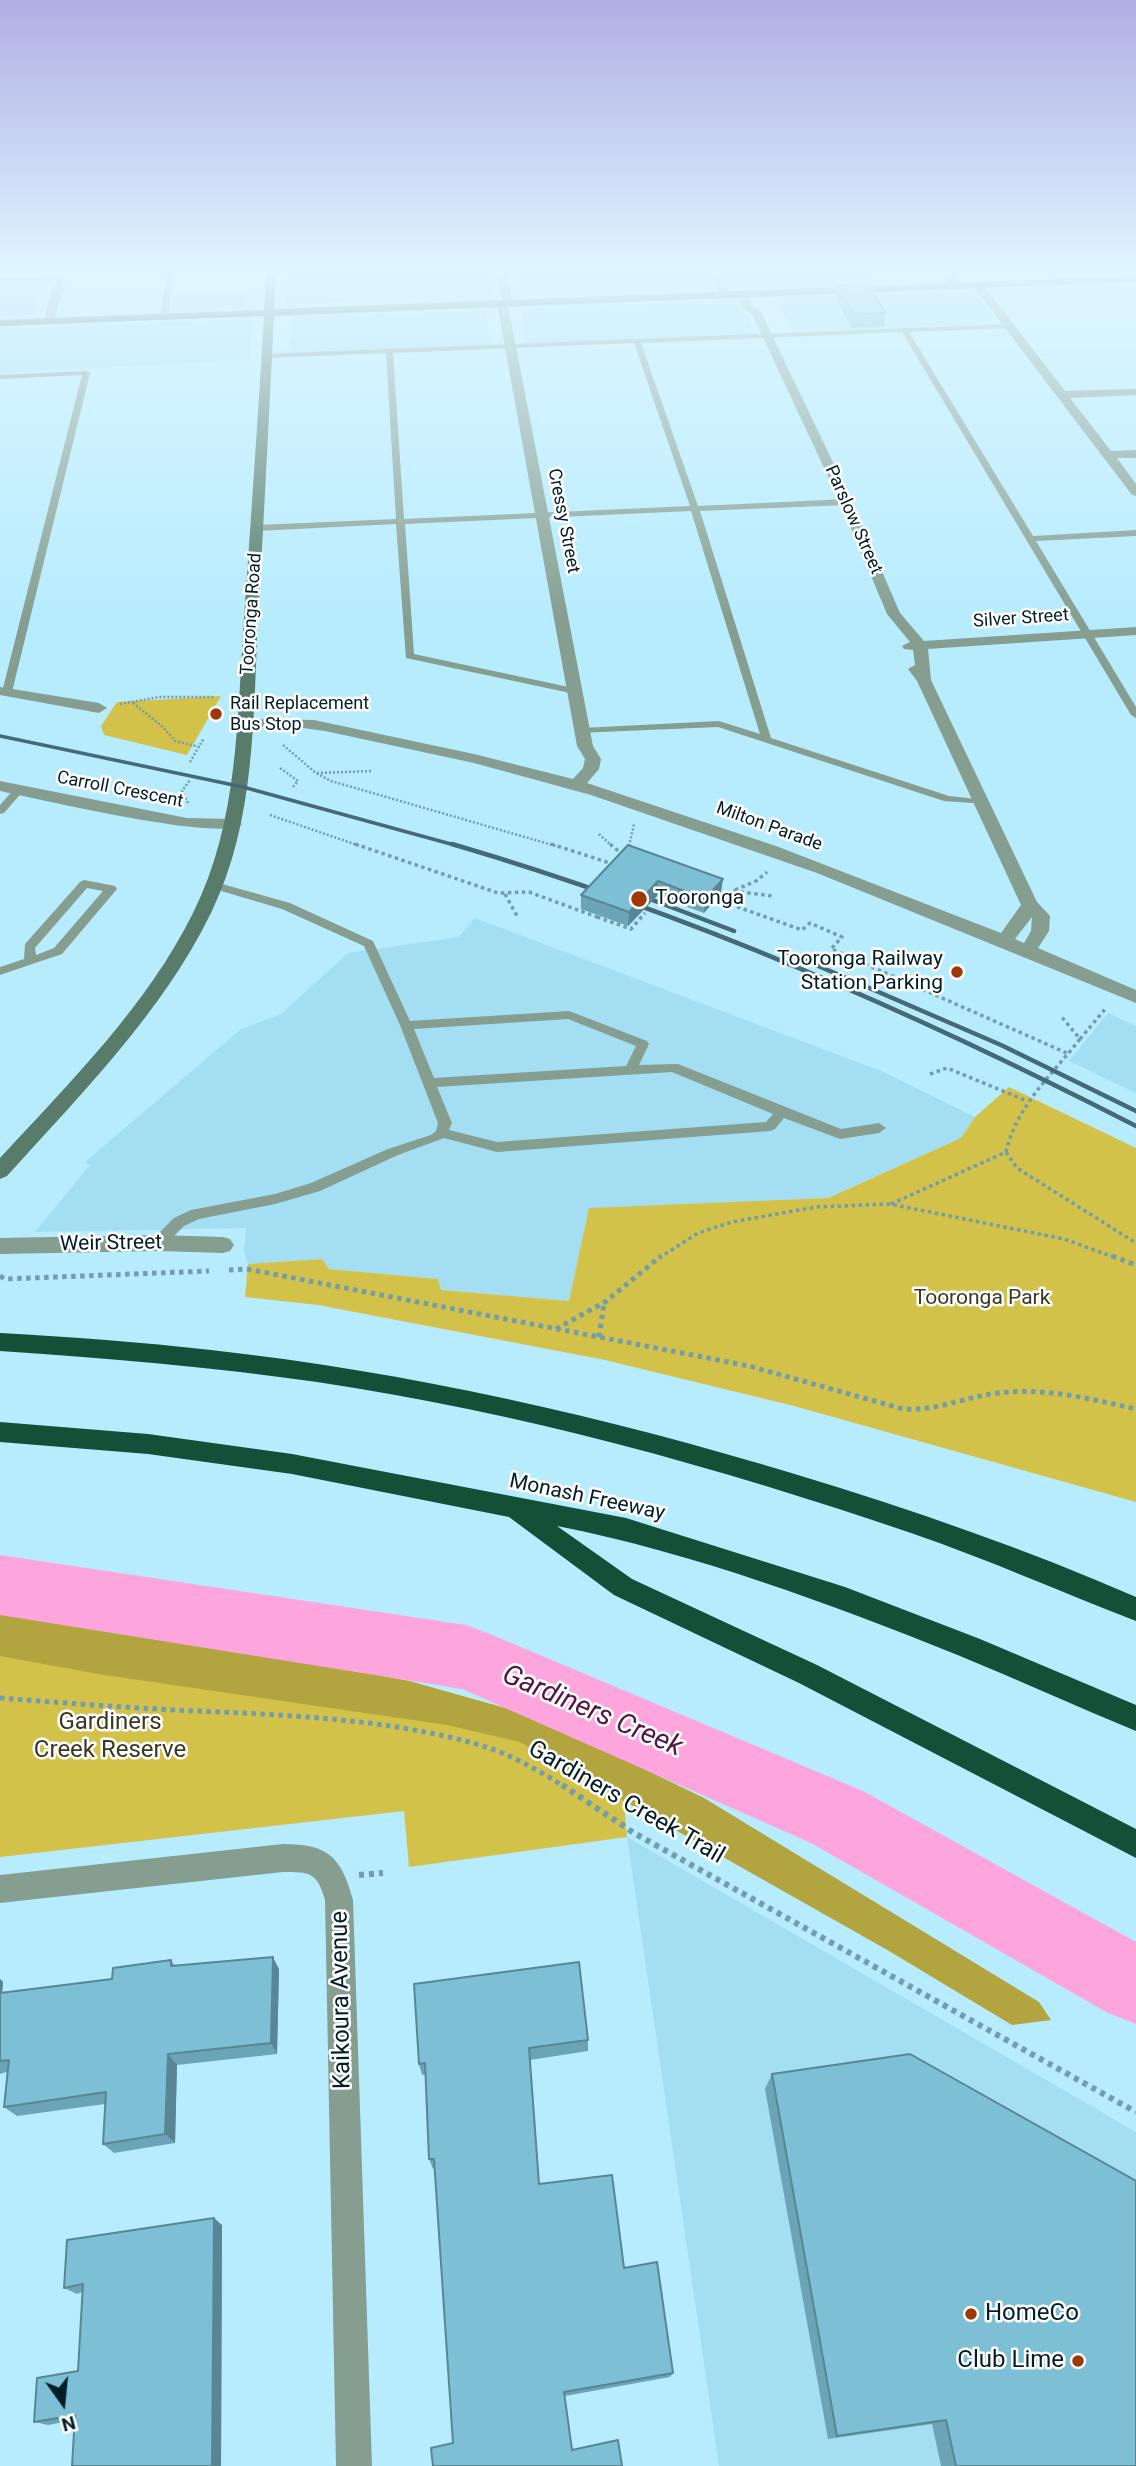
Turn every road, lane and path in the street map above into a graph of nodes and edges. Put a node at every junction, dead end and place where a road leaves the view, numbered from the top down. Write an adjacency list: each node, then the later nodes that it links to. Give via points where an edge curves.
1 (82, 389): 24 (lane)
2 (265, 389): 18 (main road, Tooronga Road)
3 (391, 389): 17 (lane)
4 (518, 389): 16 (street, Cressy Street)
5 (654, 389): 15 (lane)
6 (792, 389): 14 (street, Parslow Street)
7 (939, 389): 20 (lane)
8 (1057, 389): 10 (street)
9 (1136, 392): 10 (street)
10 (1062, 395): 12 (street)
11 (1136, 456): 12 (street)
12 (1110, 457): 13 (street)
13 (1136, 492)
14 (846, 502): 15 (lane); 23 (street, Parslow Street, via 894,614 896,636)
15 (695, 509): 16 (lane); 34 (lane)
16 (542, 515): 17 (lane); 25 (street, Cressy Street)
17 (399, 521): 18 (lane); 25 (lane, via 409,656)
18 (257, 528): 31 (main road, Tooronga Road)
19 (1136, 533): 20 (lane)
20 (1028, 538): 22 (lane)
21 (1136, 631): 22 (street, Silver Street)
22 (1087, 634): 23 (street, Silver Street); 30 (lane)
23 (915, 646): 46 (street, Parslow Street, via 907,658 923,680)
24 (3, 691): 29 (street)
25 (575, 691): 33 (street, Cressy Street)
26 (215, 697): 27 (path)
27 (132, 702): 28 (path); 36 (path, via 175,741)
28 (116, 704)
29 (99, 708)
30 (1136, 715)
31 (244, 732): 42 (street, Milton Parade, via 373,739 457,754); 51 (main road, Tooronga Road)
32 (204, 738): 36 (path)
33 (584, 738): 34 (lane, via 719,723); 42 (street, Cressy Street, via 593,766)
34 (766, 738): 46 (lane, via 948,799)
35 (283, 745): 40 (path)
36 (200, 747): 37 (path)
37 (190, 762)
38 (280, 768): 44 (path, via 298,781)
39 (373, 771): 40 (path)
40 (316, 773): 53 (path)
41 (190, 780): 47 (path, via 182,791)
42 (569, 783): 62 (street, Milton Parade, via 766,848)
43 (0, 786): 45 (street, Carroll Crescent)
44 (293, 786)
45 (19, 789): 48 (lane); 51 (street, Carroll Crescent, via 180,822)
46 (982, 802): 59 (street, Parslow Street)
47 (190, 809)
48 (0, 811)
49 (270, 815): 57 (path)
50 (636, 821): 52 (path, via 629,840 630,857)
51 (234, 824): 55 (main road, Tooronga Road)
52 (599, 834)
53 (620, 866)
54 (768, 871): 56 (path)
55 (215, 886): 69 (lane, via 286,906 369,944); 80 (main road, Tooronga Road, via 187,942 139,1011)
56 (733, 891): 58 (path); 71 (path, via 719,895 735,906 802,930 810,923 842,937 831,948)
57 (505, 894): 60 (path, via 529,892 631,929); 61 (path)
58 (773, 896)
59 (1030, 905): 62 (street); 63 (street, Parslow Street, via 1042,923)
60 (645, 913)
61 (517, 916)
62 (1004, 940): 63 (street, Milton Parade)
63 (1028, 950): 66 (street, Milton Parade)
64 (30, 959): 64 (lane, via 58,951 111,889 84,884 29,947); 65 (lane)
65 (0, 971)
66 (1136, 997)
67 (1107, 1006): 70 (path)
68 (1061, 1016): 70 (path)
69 (406, 1026): 72 (lane, via 569,1015 643,1044); 74 (lane)
70 (1080, 1039): 71 (path)
71 (1069, 1054): 75 (path)
72 (631, 1068): 74 (lane); 76 (lane, via 673,1067)
73 (930, 1074): 75 (path, via 947,1068)
74 (429, 1083): 78 (lane, via 445,1123)
75 (1027, 1101): 79 (path, via 1009,1133)
76 (782, 1112): 77 (lane, via 840,1133); 78 (lane, via 770,1126 497,1147)
77 (879, 1128)
78 (442, 1133): 82 (lane, via 315,1187 196,1214 179,1222)
79 (1006, 1152): 81 (path); 83 (path, via 1017,1168)
80 (0, 1171)
81 (890, 1204): 86 (path, via 1013,1226); 88 (path, via 772,1213 698,1233)
82 (158, 1243): 84 (street, Weir Street); 85 (street, Weir Street)
83 (1136, 1243)
84 (223, 1245)
85 (0, 1246)
86 (1136, 1265)
87 (0, 1276): 89 (path, via 247,1269)
88 (605, 1302): 89 (path); 90 (path)
89 (555, 1329): 90 (path)
90 (599, 1337): 92 (path, via 749,1366 903,1409 928,1410 997,1393 1028,1391)
91 (0, 1342): 95 (highway, via 185,1356 330,1375 536,1414 760,1473 880,1511)
92 (1136, 1409)
93 (0, 1432): 94 (highway, Monash Freeway, via 148,1444 292,1464)
94 (513, 1509): 97 (highway, Monash Freeway, via 626,1529 736,1563 971,1648); 98 (highway, via 623,1587 808,1674)
95 (1136, 1609)
96 (0, 1698): 102 (path, Gardiners Creek Trail, via 301,1716 480,1745 534,1767 634,1833)
97 (1136, 1718)
98 (1136, 1844)
99 (383, 1873): 100 (path)
100 (367, 1874)
101 (0, 1889): 103 (street, Kaikoura Avenue, via 304,1857 323,1865 334,1877 339,1900)
102 (1136, 2112)
103 (354, 2466)

